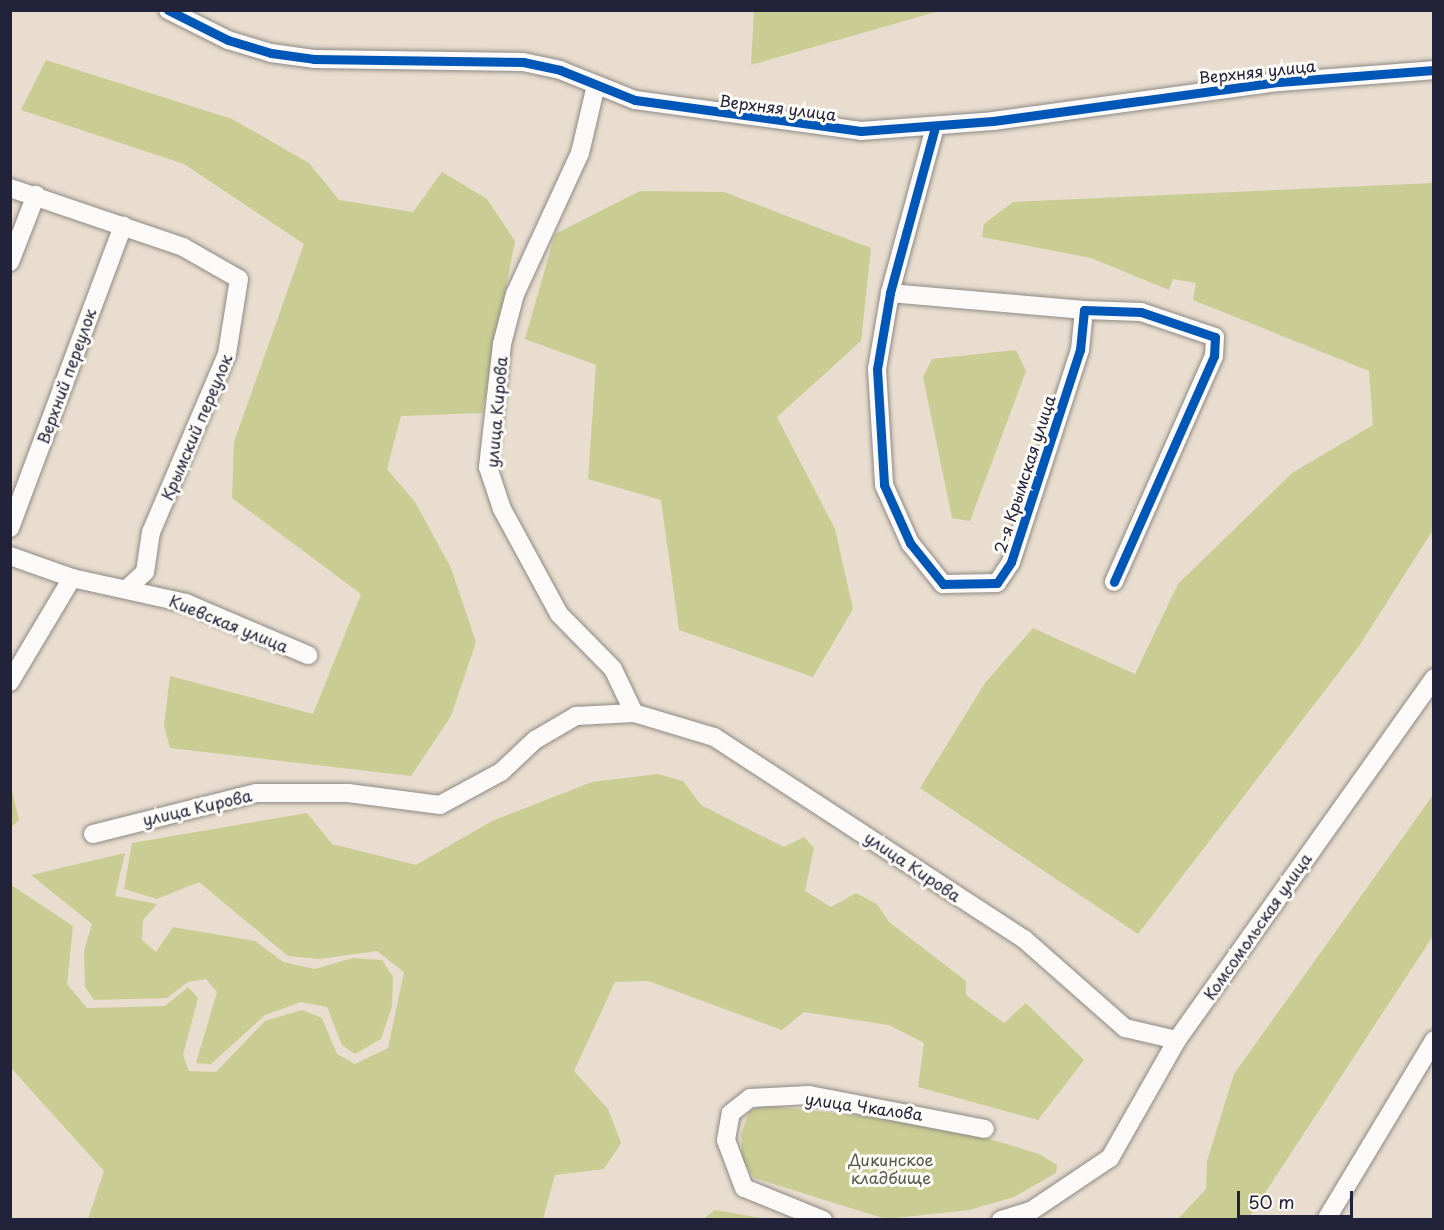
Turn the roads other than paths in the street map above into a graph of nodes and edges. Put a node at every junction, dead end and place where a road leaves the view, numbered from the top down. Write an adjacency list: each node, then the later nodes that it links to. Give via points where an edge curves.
1 (168, 10): 3 (street, Верхняя улица, via 228,40 271,53 314,59 523,62)
2 (1434, 70): 4 (street, Верхняя улица, via 1279,82)
3 (596, 85): 4 (street, Верхняя улица, via 635,100 818,129); 19 (street, улица Кирова, via 580,153 515,294 502,344 488,467 502,509 559,615 613,669)
4 (935, 127): 9 (street, 2-я Крымская улица)
5 (10, 188): 6 (street)
6 (36, 195): 7 (street); 8 (street)
7 (123, 225): 11 (street, Верхний переулок); 15 (street, Крымский переулок, via 183,247 239,279 227,354 151,532 145,572)
8 (10, 262)
9 (890, 293): 10 (street); 10 (street, 2-я Крымская улица, via 877,369 884,485 910,543 943,584 997,583 1011,562 1080,350)
10 (1084, 310): 14 (street, via 1141,312 1215,337 1214,356)
11 (10, 528)
12 (10, 556): 13 (street, Киевская улица)
13 (72, 579): 15 (street, Киевская улица); 18 (street)
14 (1114, 582)
15 (129, 587): 16 (street, Киевская улица, via 186,603)
16 (308, 655)
17 (1434, 678): 21 (street, Комсомольская улица)
18 (10, 682)
19 (634, 713): 20 (street, улица Кирова, via 576,716 535,740 501,772 440,805 348,793 256,793); 21 (street, улица Кирова, via 714,737 1024,939 1125,1028)
20 (93, 834)
21 (1177, 1040): 24 (street, Комсомольская улица, via 1110,1158)
22 (1434, 1040): 27 (street)
23 (985, 1129): 25 (street, улица Чкалова, via 809,1095 750,1098 731,1113 726,1140 744,1188)
24 (1030, 1215): 26 (street)
25 (823, 1220)
26 (1001, 1220)
27 (1326, 1220)

